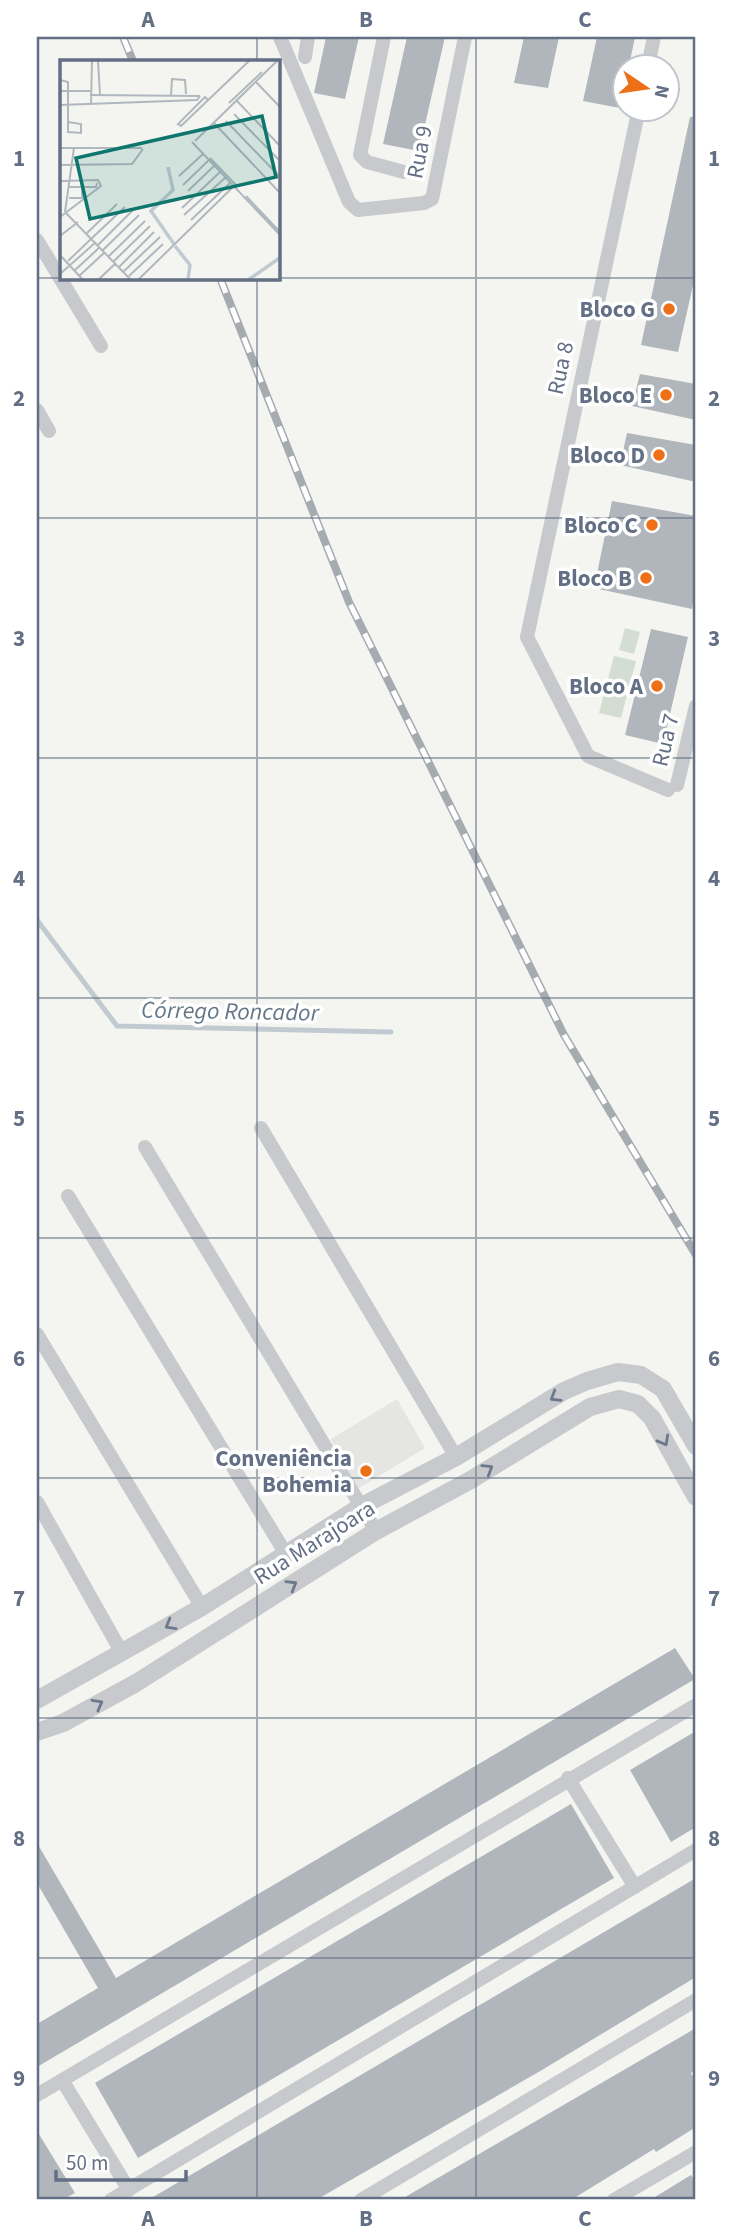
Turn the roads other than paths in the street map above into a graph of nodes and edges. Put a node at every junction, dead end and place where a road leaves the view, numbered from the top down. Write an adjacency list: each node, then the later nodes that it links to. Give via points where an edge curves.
1 (280, 37): 4 (street, Rua 9, via 354,209 432,199)
2 (308, 37): 5 (street)
3 (384, 37): 7 (street, via 360,155 367,162)
4 (465, 37)
5 (305, 57)
6 (636, 122): 15 (street, Rua 8, via 527,637 588,755)
7 (404, 172)
8 (37, 240): 9 (street)
9 (60, 277)
10 (62, 280): 11 (street)
11 (102, 345)
12 (37, 410): 13 (street)
13 (49, 431)
14 (696, 706): 15 (street, Rua 7)
15 (672, 788)
16 (261, 1128): 23 (street)
17 (145, 1147): 26 (street)
18 (68, 1196): 28 (street)
19 (37, 1334): 29 (street)
20 (618, 1372): 21 (street); 22 (street, via 641,1376 663,1389); 23 (street, Rua Marajoara, one-way to 23, via 564,1391)
21 (619, 1399): 24 (street, one-way to 24, via 638,1404 652,1419); 27 (street, Rua Marajoara, one-way to 21, via 590,1407)
22 (696, 1447)
23 (456, 1457): 26 (street, Rua Marajoara)
24 (696, 1497)
25 (37, 1502): 30 (street)
26 (360, 1507): 27 (street); 28 (street, Rua Marajoara)
27 (376, 1531): 33 (street, Rua Marajoara, one-way to 27, via 136,1683)
28 (286, 1554): 29 (street, Rua Marajoara)
29 (202, 1607): 30 (street, Rua Marajoara, one-way to 30)
30 (122, 1653): 31 (street, Rua Marajoara)
31 (39, 1694)
32 (696, 1705): 34 (street)
33 (37, 1732)
34 (568, 1779): 36 (street); 38 (street)
35 (696, 1850): 36 (street)
36 (635, 1887): 41 (street)
37 (696, 2000): 43 (street)
38 (62, 2080): 39 (street); 41 (street)
39 (37, 2095)
40 (696, 2152): 44 (street)
41 (129, 2190): 42 (street)
42 (110, 2200)
43 (361, 2200)
44 (614, 2200)

